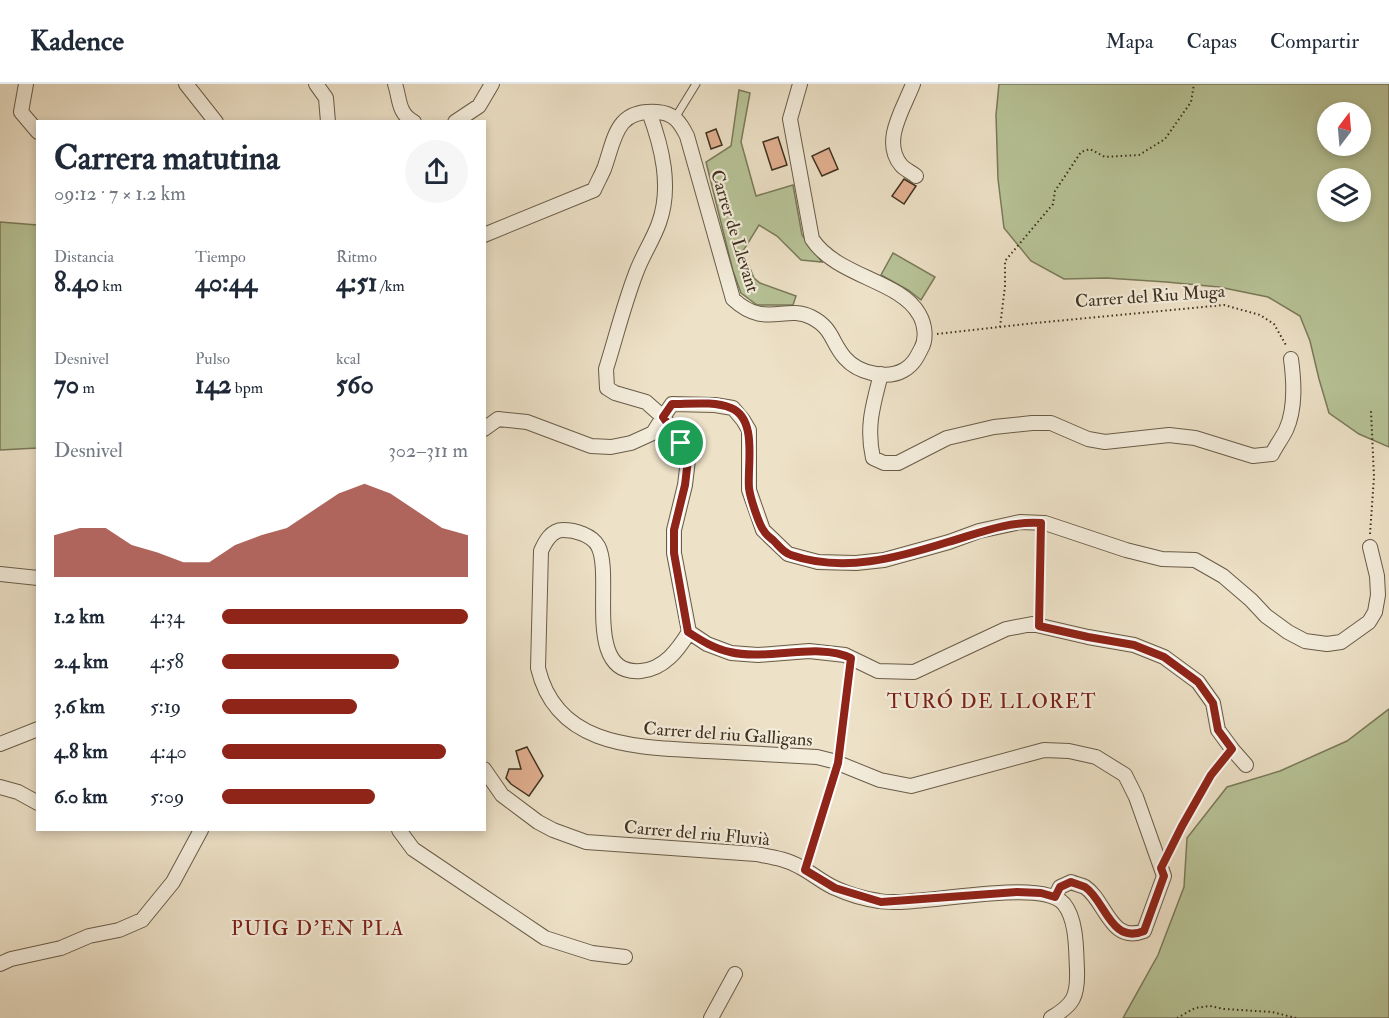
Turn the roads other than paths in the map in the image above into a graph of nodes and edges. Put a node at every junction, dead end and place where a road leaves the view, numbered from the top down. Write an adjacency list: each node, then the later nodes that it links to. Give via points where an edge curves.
1 (26, 84): 15 (street, via 21,112)
2 (186, 84): 11 (street)
3 (316, 84): 12 (street, via 326,98)
4 (395, 84): 13 (street, via 400,110)
5 (492, 84): 14 (street, via 479,106)
6 (696, 84): 10 (lane)
7 (800, 84): 19 (street, via 790,118 812,239 831,260 906,299 920,314 925,343 915,361 903,370)
8 (913, 84): 16 (street, via 892,136 894,153 901,165)
9 (649, 112): 10 (street, via 668,113); 17 (street, via 631,116 619,125 594,190); 20 (street, via 666,182 665,204 635,276 605,378 607,388 646,402)
10 (675, 118): 19 (street, Carrer de Llevant, via 687,136 733,299 753,313 808,315 826,327 844,358)
11 (214, 120)
12 (328, 120)
13 (411, 120)
14 (458, 120)
15 (36, 130)
16 (916, 176)
17 (486, 234)
18 (1291, 359): 19 (street, via 1293,400 1287,428 1272,454 1253,456 1195,438 1169,435 1105,442 1051,423 1032,423 947,438 898,464 884,464 873,458 869,441 870,417)
19 (881, 374)
20 (663, 417): 21 (street, via 653,433 611,447 591,446 527,422 498,419); 22 (street, via 672,404 733,408 749,430 749,490 763,530 788,554 818,562 884,560 979,531 1020,522 1041,523 1162,559 1196,560 1223,576 1288,632 1305,641 1327,644 1341,642 1369,622 1375,612 1377,576); 25 (street, via 688,460 674,530 674,553)
21 (486, 428)
22 (1370, 547)
23 (0, 573): 24 (street)
24 (36, 578)
25 (688, 632): 28 (street, via 731,653 809,651 844,655 878,671 914,672 1006,628 1032,624 1134,645 1164,657 1198,682 1213,703 1218,730); 34 (street, Carrer del riu Galligans, via 676,653 657,666 640,671 623,668 611,657 604,639 603,564 598,546 590,537 575,531 559,530 546,539 541,551 538,668 542,686 576,726 603,739 638,747 816,757 880,780 911,786 1044,750 1096,757 1125,775 1164,876 1144,931 1136,934 1118,930 1085,887 1071,882 1060,887)
26 (36, 730): 27 (street)
27 (0, 744)
28 (1246, 765)
29 (486, 772): 34 (street, Carrer del riu Fluvià, via 502,795 538,822 586,842 756,854 784,860 835,888 881,902 1017,892)
30 (0, 786): 31 (street)
31 (36, 802)
32 (200, 831): 36 (street, via 173,882 142,920)
33 (400, 831): 35 (street, via 413,849 545,938 592,953)
34 (1055, 897): 39 (street, via 1064,904 1071,919 1077,977 1073,1000 1067,1009)
35 (625, 957)
36 (0, 964)
37 (735, 974): 38 (street)
38 (711, 1018)
39 (1051, 1018)

